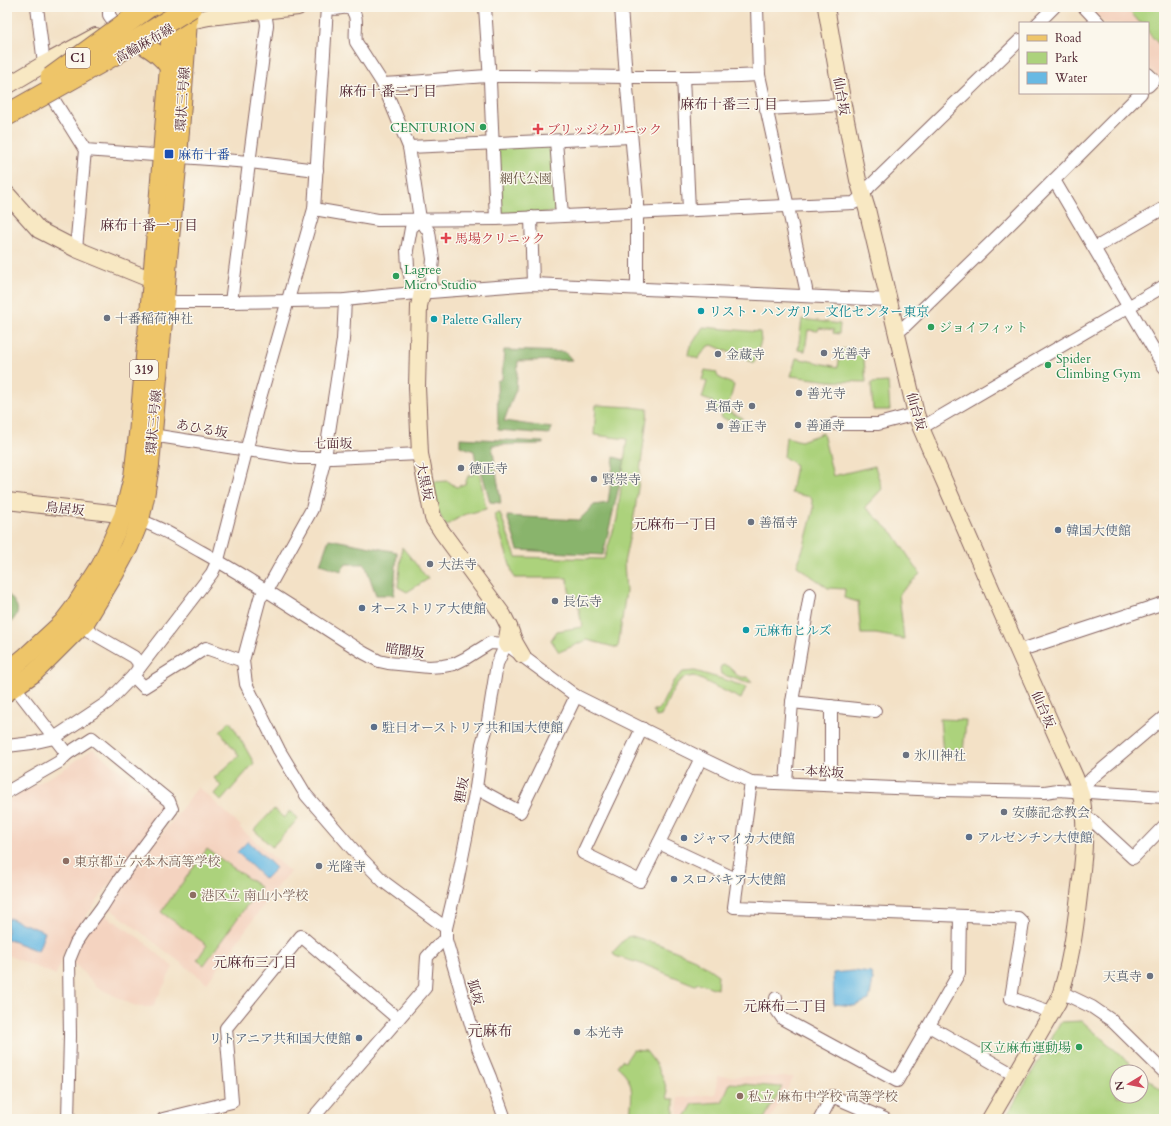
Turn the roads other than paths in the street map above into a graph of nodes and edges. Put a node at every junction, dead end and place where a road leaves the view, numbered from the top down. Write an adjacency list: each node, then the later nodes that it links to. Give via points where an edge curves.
1 (37, 7): 21 (street)
2 (109, 7): 18 (street, via 109,15)
3 (138, 7): 31 (highway, C1)
4 (144, 7): 18 (street)
5 (148, 7): 34 (highway, C1, bridge)
6 (298, 7): 14 (street, 高輪麻布線)
7 (328, 7): 27 (street, via 352,10 356,17 356,42); 44 (street)
8 (484, 7): 24 (street)
9 (621, 7): 25 (street)
10 (757, 7): 23 (street)
11 (826, 7): 32 (street, 仙台坂)
12 (1054, 7): 16 (street)
13 (1084, 7): 17 (street)
14 (264, 11): 15 (street, 高輪麻布線, via 209,17); 43 (street, via 268,25)
15 (180, 12): 20 (street, 高輪麻布線); 22 (main road, 環状三号線 / 319); 34 (highway); 35 (highway, bridge, via 115,54); 42 (main road, 環状三号線 / 319)
16 (1039, 22)
17 (1098, 22)
18 (116, 25): 21 (street)
19 (1019, 41): 47 (street)
20 (142, 44): 22 (main road, via 157,52); 30 (street, 高輪麻布線)
21 (44, 64): 28 (street)
22 (169, 67): 42 (main road, 環状三号線 / 319)
23 (758, 75): 26 (street); 33 (street)
24 (490, 76): 25 (street); 27 (street); 39 (street)
25 (626, 77): 26 (street); 37 (street)
26 (683, 77): 51 (street)
27 (383, 84): 40 (street)
28 (7, 86)
29 (1140, 94): 45 (street)
30 (52, 97): 36 (street, 高輪麻布線); 41 (street)
31 (7, 103)
32 (843, 105): 33 (street); 47 (street, 仙台坂)
33 (766, 109): 48 (street)
34 (7, 110)
35 (7, 115)
36 (7, 125)
37 (631, 137): 38 (street); 52 (street)
38 (556, 141): 39 (street); 53 (street)
39 (493, 144): 40 (street); 56 (street)
40 (408, 148): 55 (street)
41 (85, 150): 42 (street); 58 (street)
42 (170, 157): 43 (street); 59 (main road, 環状三号線 / 319); 65 (main road, 環状三号線 / 319)
43 (250, 162): 44 (street); 68 (street)
44 (317, 170): 50 (street)
45 (1054, 180): 57 (street); 71 (street)
46 (7, 194): 58 (street, via 39,230)
47 (863, 195): 48 (street, via 854,204); 67 (street, 仙台坂)
48 (787, 206): 51 (street); 64 (street)
49 (1164, 208): 57 (street)
50 (314, 209): 55 (street, via 378,220); 69 (street)
51 (689, 210): 52 (street)
52 (637, 212): 53 (street); 62 (street)
53 (562, 215): 54 (street)
54 (531, 217): 56 (street); 60 (street)
55 (420, 219): 56 (street); 63 (street, via 429,232 433,259 431,281); 63 (street, via 411,228 407,250 412,283)
56 (496, 219)
57 (1095, 248): 70 (street)
58 (76, 249): 59 (street)
59 (152, 280): 65 (street); 80 (main road, 環状三号線 / 319)
60 (533, 284): 62 (street); 63 (street)
61 (1164, 286): 70 (street)
62 (637, 288): 64 (street)
63 (422, 293): 66 (street); 77 (street, 大黒坂, via 419,306 417,387)
64 (806, 296): 67 (street)
65 (165, 300): 68 (street); 75 (main road, 環状三号線 / 319)
66 (346, 300): 69 (street); 78 (street, via 343,340)
67 (889, 300): 71 (street, 仙台坂)
68 (231, 302): 69 (street)
69 (288, 302): 76 (street)
70 (1129, 307): 72 (street); 73 (street)
71 (897, 332): 73 (street, 仙台坂)
72 (1164, 367)
73 (919, 421): 74 (street); 88 (street, 仙台坂)
74 (835, 424)
75 (152, 435): 76 (street, あひる坂); 80 (main road, 環状三号線 / 319, via 148,478)
76 (247, 450): 78 (street, 七面坂, via 298,458); 81 (street)
77 (420, 454): 78 (street, 七面坂); 86 (street, 大黒坂, via 433,518)
78 (325, 458): 82 (street, via 312,509)
79 (7, 501): 80 (street, 鳥居坂, via 111,513)
80 (131, 518): 81 (street, 暗闇坂, via 157,527); 85 (main road, 環状三号線 / 319, via 129,547); 92 (main road, 環状三号線 / 319, via 64,622 24,658)
81 (218, 560): 82 (street, 暗闇坂); 91 (street, via 212,573)
82 (267, 590): 87 (street, 暗闇坂, via 379,661 442,666 454,664 490,643); 90 (street, via 260,598)
83 (810, 594): 94 (street)
84 (1164, 603): 88 (street)
85 (86, 620): 91 (street, via 89,631 134,657 138,662); 92 (main road, 環状三号線 / 319, via 34,673)
86 (509, 627): 87 (street); 89 (street, 大黒坂)
87 (506, 644): 89 (street, 一本松坂); 106 (street, 狸坂, via 497,664)
88 (1018, 651): 107 (street, 仙台坂)
89 (522, 655): 93 (street, 一本松坂)
90 (243, 661): 91 (street, via 206,648 144,687); 115 (street, via 246,684 279,750 306,795 384,882)
91 (136, 672): 99 (street, via 108,702)
92 (10, 684): 99 (street)
93 (576, 696): 98 (street, 一本松坂); 106 (street, via 520,812)
94 (792, 702): 95 (street); 104 (street)
95 (831, 706): 96 (street); 105 (street)
96 (875, 711)
97 (1164, 717): 107 (street)
98 (642, 728): 102 (street, 一本松坂); 112 (street, via 583,853 640,881)
99 (54, 738): 100 (street, via 32,744); 101 (street)
100 (7, 746)
101 (67, 754): 108 (street, via 59,762); 124 (street, via 92,738 169,801 172,809 118,880 76,943 69,960)
102 (701, 758): 103 (street, 一本松坂); 112 (street)
103 (751, 782): 104 (street, 一本松坂); 113 (street)
104 (786, 783): 105 (street, 一本松坂)
105 (831, 786): 107 (street, 一本松坂)
106 (476, 788): 115 (street, 狸坂)
107 (1080, 791): 109 (street, 一本松坂); 110 (street, 仙台坂)
108 (7, 792)
109 (1164, 797)
110 (1083, 815): 111 (street, via 1133,858); 117 (street, 仙台坂, via 1084,849 1079,897)
111 (1164, 826)
112 (659, 843): 113 (street)
113 (738, 880): 114 (street, via 734,907)
114 (960, 916): 119 (street, via 1018,918 1023,924 1011,998); 121 (street, via 959,973)
115 (446, 928): 116 (street, 狸坂)
116 (446, 940): 120 (street, via 427,957 425,988); 127 (street, 狐坂, via 478,1048)
117 (1061, 992): 119 (street, 仙台坂); 122 (street, via 1092,1007 1110,1020)
118 (776, 998): 121 (street, via 776,1009 783,1019 897,1082)
119 (1051, 1012): 123 (street, 仙台坂)
120 (398, 1019): 125 (street, via 301,936 226,1028 232,1102); 126 (street)
121 (929, 1026): 123 (street)
122 (1164, 1072)
123 (1016, 1076): 130 (street, 仙台坂)
124 (68, 1119)
125 (163, 1119)
126 (312, 1119)
127 (505, 1119)
128 (820, 1119): 129 (street, via 832,1096)
129 (885, 1119)
130 (990, 1119)

